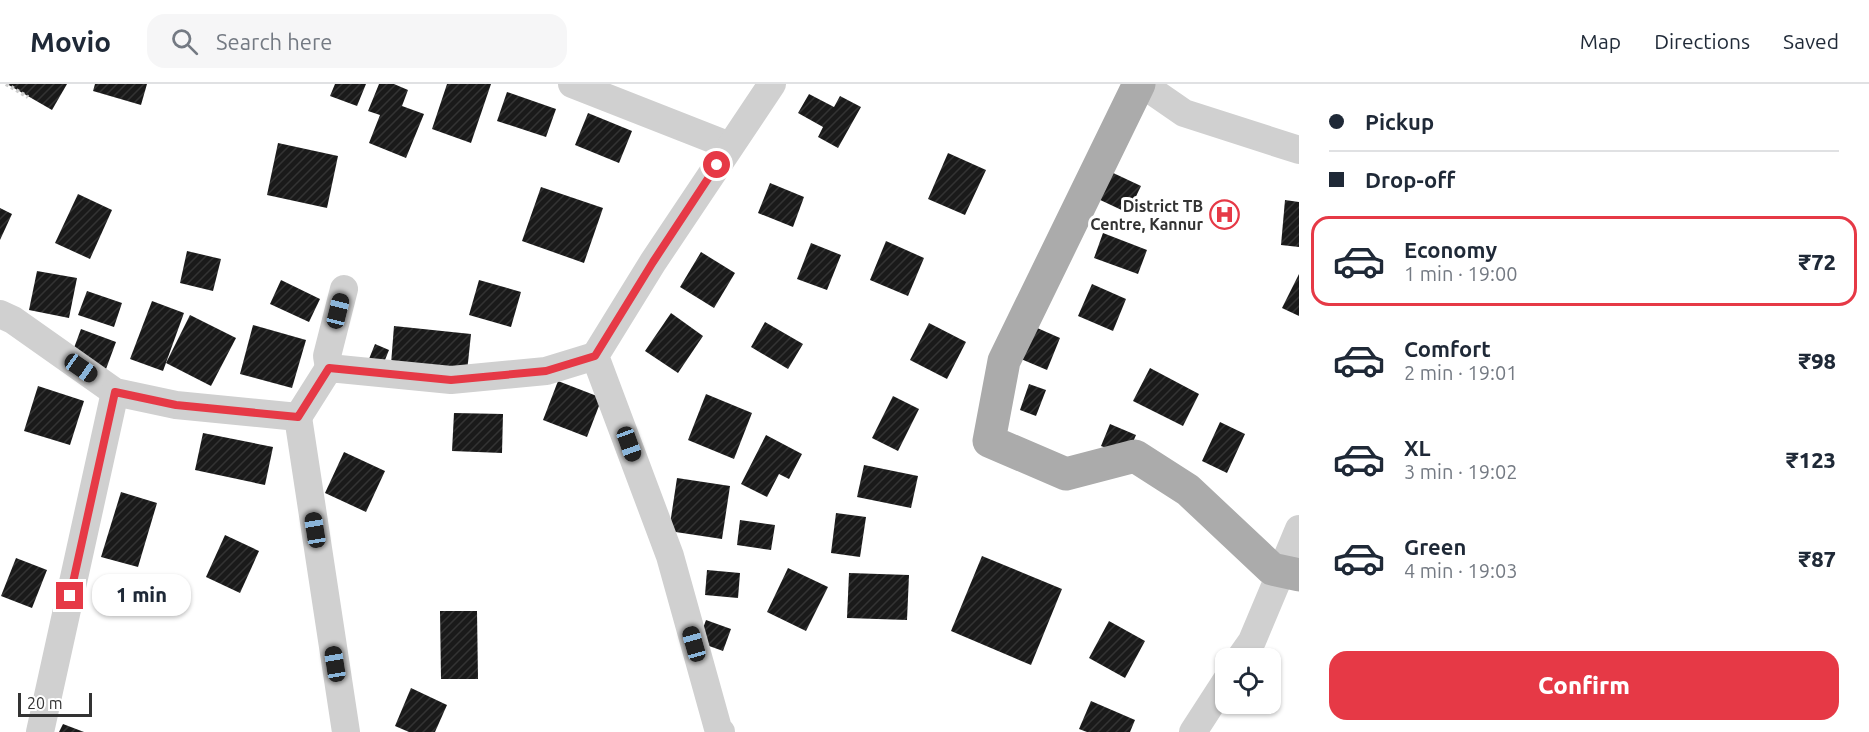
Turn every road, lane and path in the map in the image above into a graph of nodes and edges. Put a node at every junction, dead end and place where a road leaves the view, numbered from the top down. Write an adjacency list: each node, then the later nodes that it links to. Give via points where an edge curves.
1 (6, 84): 5 (path)
2 (572, 84): 6 (street)
3 (772, 84): 6 (street)
4 (1141, 84): 7 (street, via 1184,113); 15 (main road, via 1004,361 989,441 1066,474 1135,456 1188,490 1272,569)
5 (28, 97)
6 (730, 146): 10 (street)
7 (1299, 150)
8 (344, 289): 11 (street, via 327,356)
9 (0, 314): 12 (street)
10 (595, 356): 11 (street, via 546,371 451,380); 20 (street, via 670,556)
11 (329, 368): 13 (street)
12 (115, 392): 13 (street, via 176,405); 18 (street)
13 (298, 417): 19 (street)
14 (1299, 530): 15 (street)
15 (1290, 573): 16 (street)
16 (1247, 648)
17 (1215, 698): 21 (street)
18 (40, 732)
19 (346, 732)
20 (719, 732)
21 (1193, 732)

